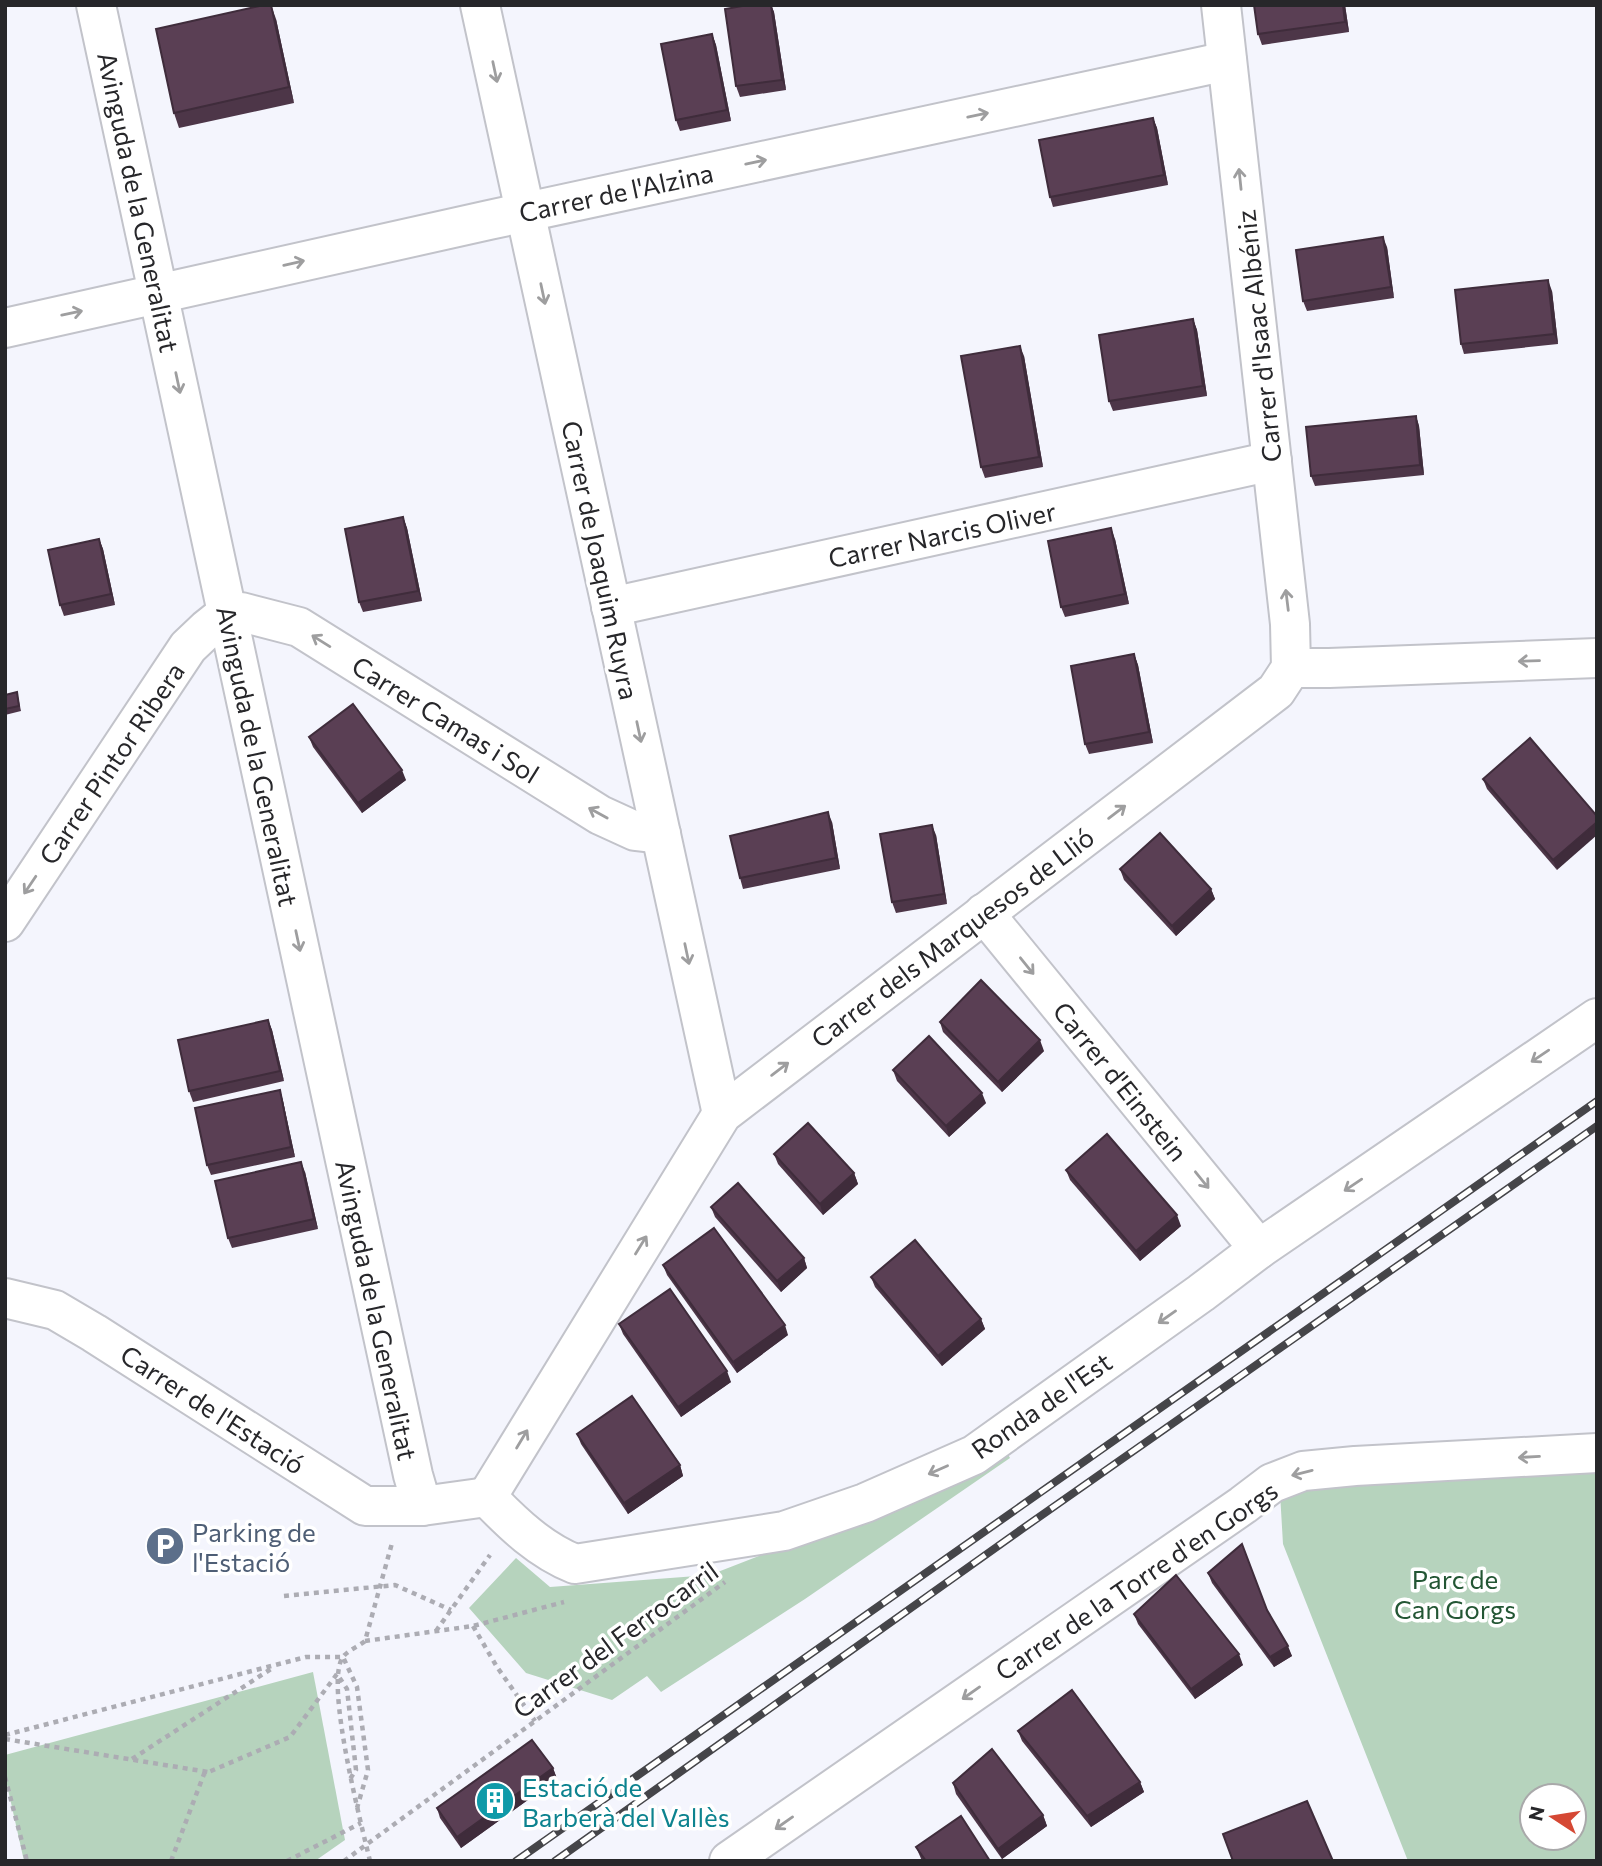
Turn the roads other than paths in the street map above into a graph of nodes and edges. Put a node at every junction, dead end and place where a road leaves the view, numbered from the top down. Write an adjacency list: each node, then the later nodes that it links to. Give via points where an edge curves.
1 (96, 5): 6 (street, Avinguda de la Generalitat)
2 (480, 5): 5 (street, Carrer de Joaquim Ruyra, one-way to 5)
3 (1221, 5): 4 (street, Carrer d'Isaac Albéniz)
4 (1227, 61): 5 (street, Carrer de l'Alzina, one-way to 4); 8 (street, Carrer d'Isaac Albéniz, one-way to 4)
5 (525, 212): 6 (street, Carrer de l'Alzina, one-way to 5); 9 (street, Carrer de Joaquim Ruyra, one-way to 9)
6 (159, 294): 7 (street, Carrer de l'Alzina, one-way to 6); 10 (street, Avinguda de la Generalitat, one-way to 10)
7 (5, 328)
8 (1272, 461): 9 (street, Carrer Narcis Oliver); 12 (street, Carrer d'Isaac Albéniz, one-way to 8)
9 (611, 607): 13 (street, Carrer de Joaquim Ruyra, one-way to 13)
10 (227, 613): 13 (street, Carrer Camas i Sol, one-way to 10, via 635,831 600,815 299,627 241,612); 15 (street, Carrer Pintor Ribera, one-way to 15, via 188,647); 22 (street, Avinguda de la Generalitat, one-way to 22)
11 (1597, 658): 12 (street, one-way to 12)
12 (1291, 668): 14 (street, Carrer dels Marquesos de Llió, one-way to 12, via 1276,691)
13 (661, 834): 17 (street, Carrer de Joaquim Ruyra, one-way to 17)
14 (984, 913): 17 (street, Carrer dels Marquesos de Llió, one-way to 14); 18 (street, Carrer d'Einstein, one-way to 18)
15 (5, 922)
16 (1597, 1018): 18 (street, Ronda de l'Est, one-way to 18)
17 (722, 1114): 21 (street, Carrer dels Marquesos de Llió, one-way to 17)
18 (1259, 1249): 21 (street, Ronda de l'Est, one-way to 21, via 974,1455 865,1503 784,1531 575,1564 513,1525)
19 (5, 1297): 22 (street, Carrer de l'Estació, via 55,1310 365,1506)
20 (1597, 1453): 23 (street, Carrer de la Torre d'en Gorgs, one-way to 23, via 1303,1471 1272,1483)
21 (487, 1497): 22 (street)
22 (422, 1506)
23 (729, 1861)

